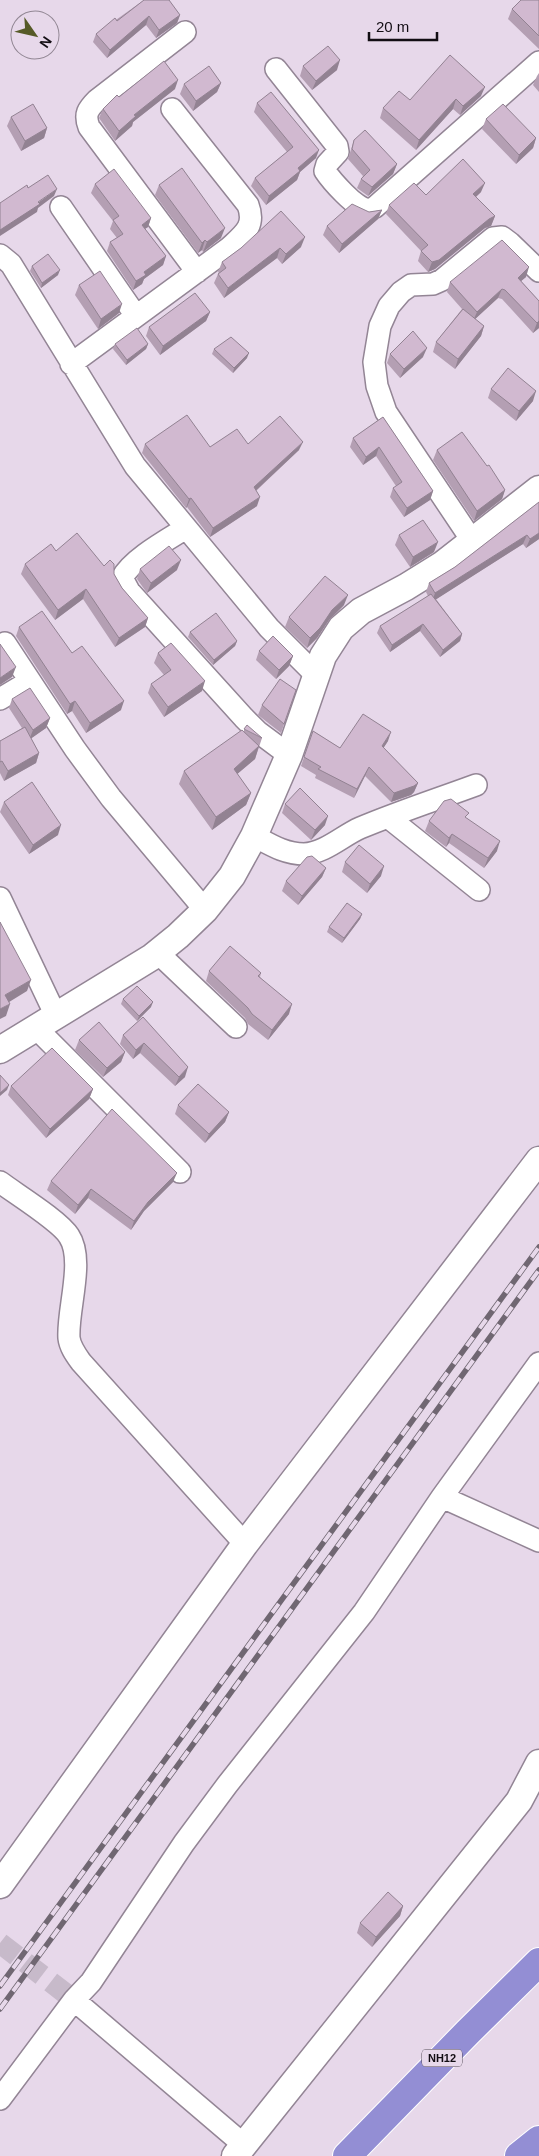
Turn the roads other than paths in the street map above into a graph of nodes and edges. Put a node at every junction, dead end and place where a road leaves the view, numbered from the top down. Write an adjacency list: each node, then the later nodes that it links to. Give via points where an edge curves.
1 (185, 32): 8 (street, via 97,100 87,110 86,118 89,127)
2 (539, 62): 3 (street, via 375,207 367,209 359,206 325,171 326,164 338,152 337,146)
3 (276, 69)
4 (172, 109): 8 (street, via 248,205 252,216 249,226 230,248)
5 (61, 207): 9 (street)
6 (0, 255): 10 (street, via 11,264)
7 (539, 271): 13 (street, via 502,237 493,238 442,280 412,286 401,292 389,306 380,326 374,362 377,386 386,412)
8 (197, 272): 9 (street)
9 (136, 316): 10 (street)
10 (71, 364): 12 (street, via 135,466)
11 (539, 489): 13 (street)
12 (186, 528): 15 (street, via 269,628); 18 (street, via 134,563 122,578 129,591 244,718)
13 (473, 542): 15 (street, via 348,622 323,656)
14 (5, 643): 16 (street)
15 (316, 675): 18 (street)
16 (30, 681): 17 (street); 24 (street, via 116,805)
17 (0, 699)
18 (289, 755): 21 (street)
19 (476, 785): 20 (street)
20 (389, 818): 21 (street, via 306,854 277,849); 22 (street)
21 (254, 836): 24 (street, via 232,876)
22 (479, 890)
23 (0, 898): 26 (street)
24 (205, 910): 25 (street)
25 (158, 953): 26 (street); 27 (street)
26 (46, 1022): 28 (street); 30 (street)
27 (236, 1027)
28 (0, 1050)
29 (539, 1160): 35 (street)
30 (180, 1172)
31 (0, 1182): 35 (street, via 60,1226 74,1246 76,1261 69,1339 80,1362)
32 (539, 1363): 33 (street)
33 (442, 1497): 34 (street); 39 (street, via 364,1612 226,1786 91,1982)
34 (539, 1541)
35 (245, 1544): 37 (street)
36 (539, 1763): 42 (street, via 519,1801)
37 (0, 1885)
38 (539, 1962): 43 (highway, NH12)
39 (74, 2000): 40 (street); 42 (street)
40 (0, 2100)
41 (539, 2140): 44 (highway)
42 (239, 2151)
43 (347, 2156)
44 (519, 2156)

